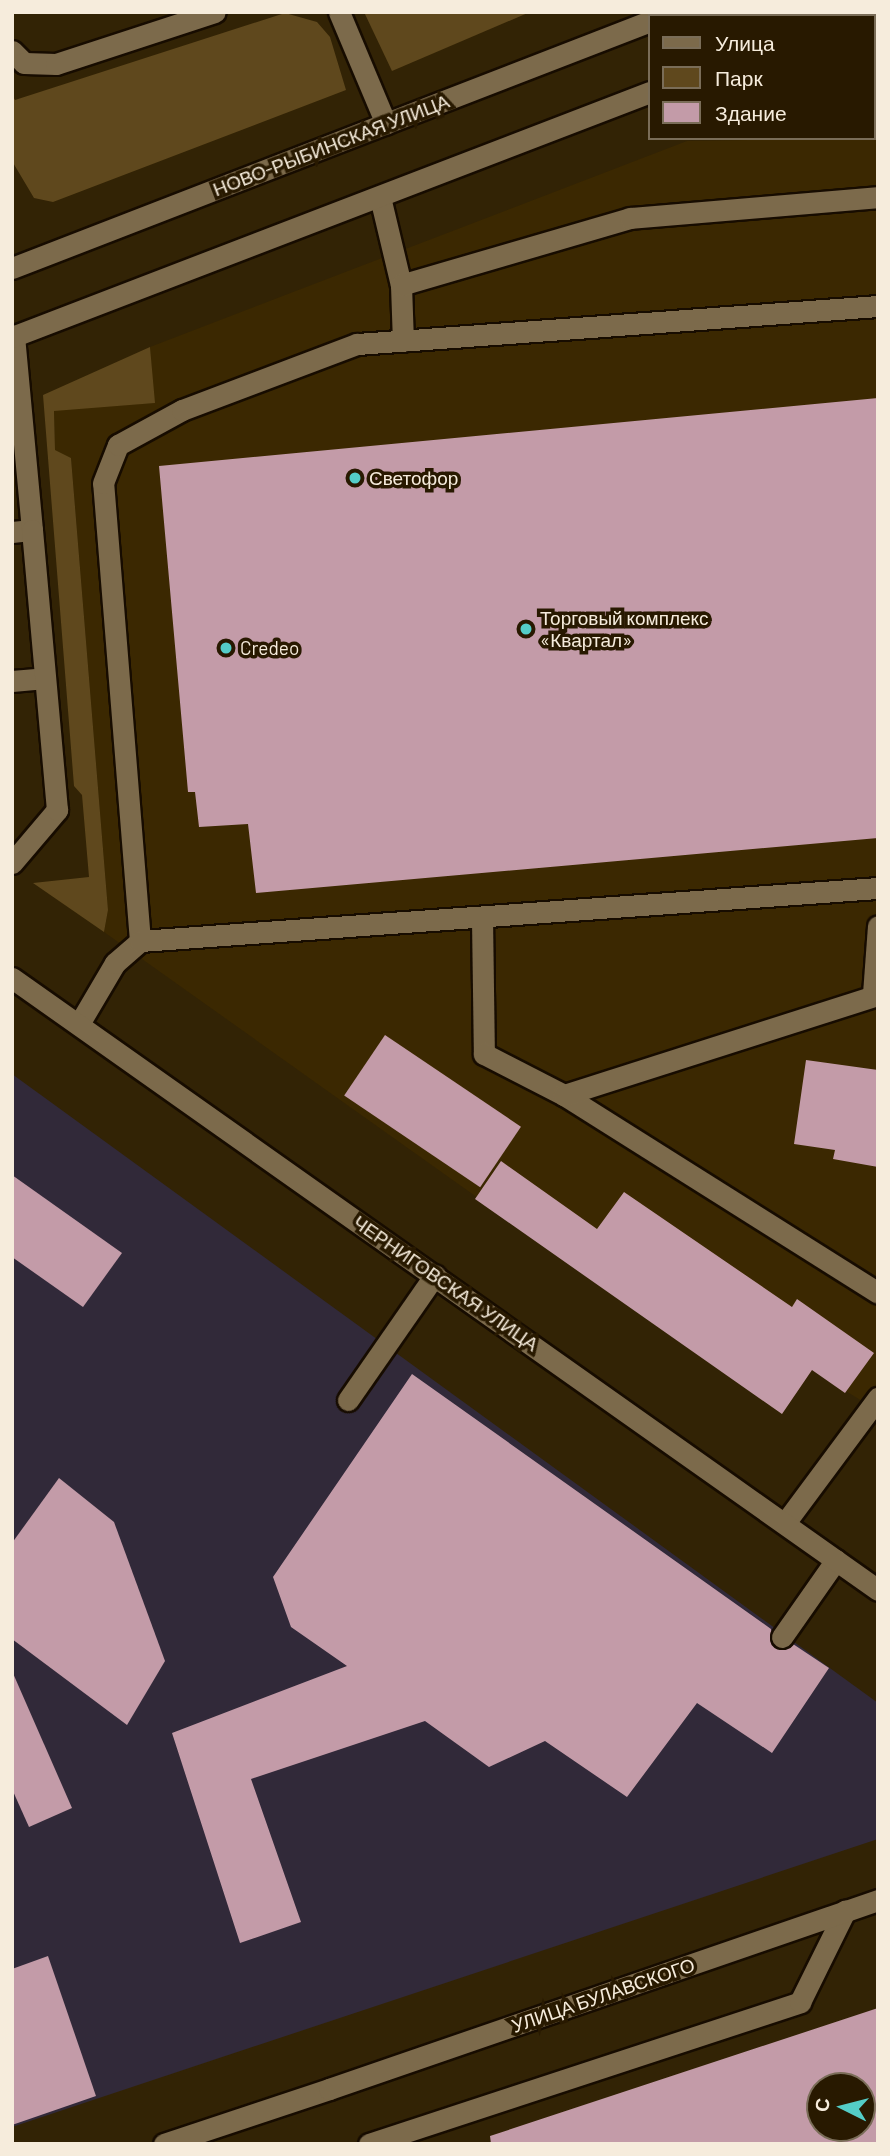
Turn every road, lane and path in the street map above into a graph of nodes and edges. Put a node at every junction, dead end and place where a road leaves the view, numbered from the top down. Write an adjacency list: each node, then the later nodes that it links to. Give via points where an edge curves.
1 (215, 12): 4 (street, via 56,64 23,63)
2 (339, 12): 6 (street)
3 (648, 22): 6 (street, НОВО-РЫБИНСКАЯ УЛИЦА)
4 (12, 51)
5 (648, 93): 7 (street)
6 (386, 124): 9 (street, НОВО-РЫБИНСКАЯ УЛИЦА)
7 (380, 197): 10 (street); 12 (street)
8 (878, 197): 10 (street, via 630,218)
9 (12, 268)
10 (401, 285): 13 (street)
11 (878, 306): 13 (street)
12 (13, 337): 14 (street)
13 (403, 341): 21 (street, via 357,344 182,410 118,445 103,483)
14 (22, 531): 15 (street)
15 (45, 678): 16 (street); 17 (street, via 57,810)
16 (12, 681)
17 (12, 863)
18 (878, 888): 19 (street)
19 (482, 918): 21 (street); 25 (street, via 484,1055)
20 (878, 926): 23 (street)
21 (140, 941): 24 (street, via 115,963)
22 (12, 978): 24 (street, ЧЕРНИГОВСКАЯ УЛИЦА)
23 (875, 994): 25 (street)
24 (79, 1024): 26 (street, ЧЕРНИГОВСКАЯ УЛИЦА)
25 (564, 1095): 27 (street)
26 (435, 1275): 29 (street); 30 (street, ЧЕРНИГОВСКАЯ УЛИЦА)
27 (878, 1293)
28 (878, 1398): 30 (street)
29 (348, 1400)
30 (785, 1523): 31 (street, ЧЕРНИГОВСКАЯ УЛИЦА)
31 (836, 1560): 32 (street, ЧЕРНИГОВСКАЯ УЛИЦА); 33 (street)
32 (878, 1590)
33 (782, 1637)
34 (878, 1900): 35 (street, УЛИЦА БУЛАВСКОГО)
35 (845, 1912): 36 (street, УЛИЦА БУЛАВСКОГО); 37 (street, via 800,2002)
36 (164, 2144)
37 (369, 2144)

